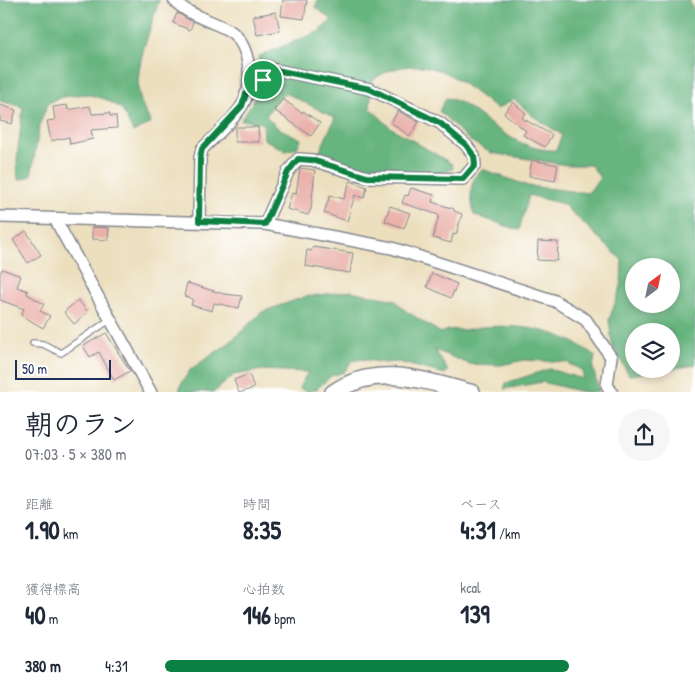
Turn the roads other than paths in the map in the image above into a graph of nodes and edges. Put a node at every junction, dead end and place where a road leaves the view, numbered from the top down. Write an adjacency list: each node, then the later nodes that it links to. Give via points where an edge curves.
1 (174, 0): 2 (street, via 233,32 241,40 247,52 249,71)
2 (246, 94): 5 (street, via 242,106 202,149); 6 (street, via 276,70 370,89 440,123 474,156 475,165 463,179 367,177 312,160 298,159 288,172)
3 (0, 216): 4 (street)
4 (55, 219): 5 (street); 7 (street)
5 (199, 221): 6 (street)
6 (265, 224): 12 (street, via 392,248 554,301 586,320 595,330 611,357 607,385)
7 (111, 319): 8 (lane, via 61,353); 9 (street)
8 (34, 343)
9 (151, 392)
10 (333, 392): 11 (street, via 358,379 386,375 404,376)
11 (472, 392)
12 (612, 392)

